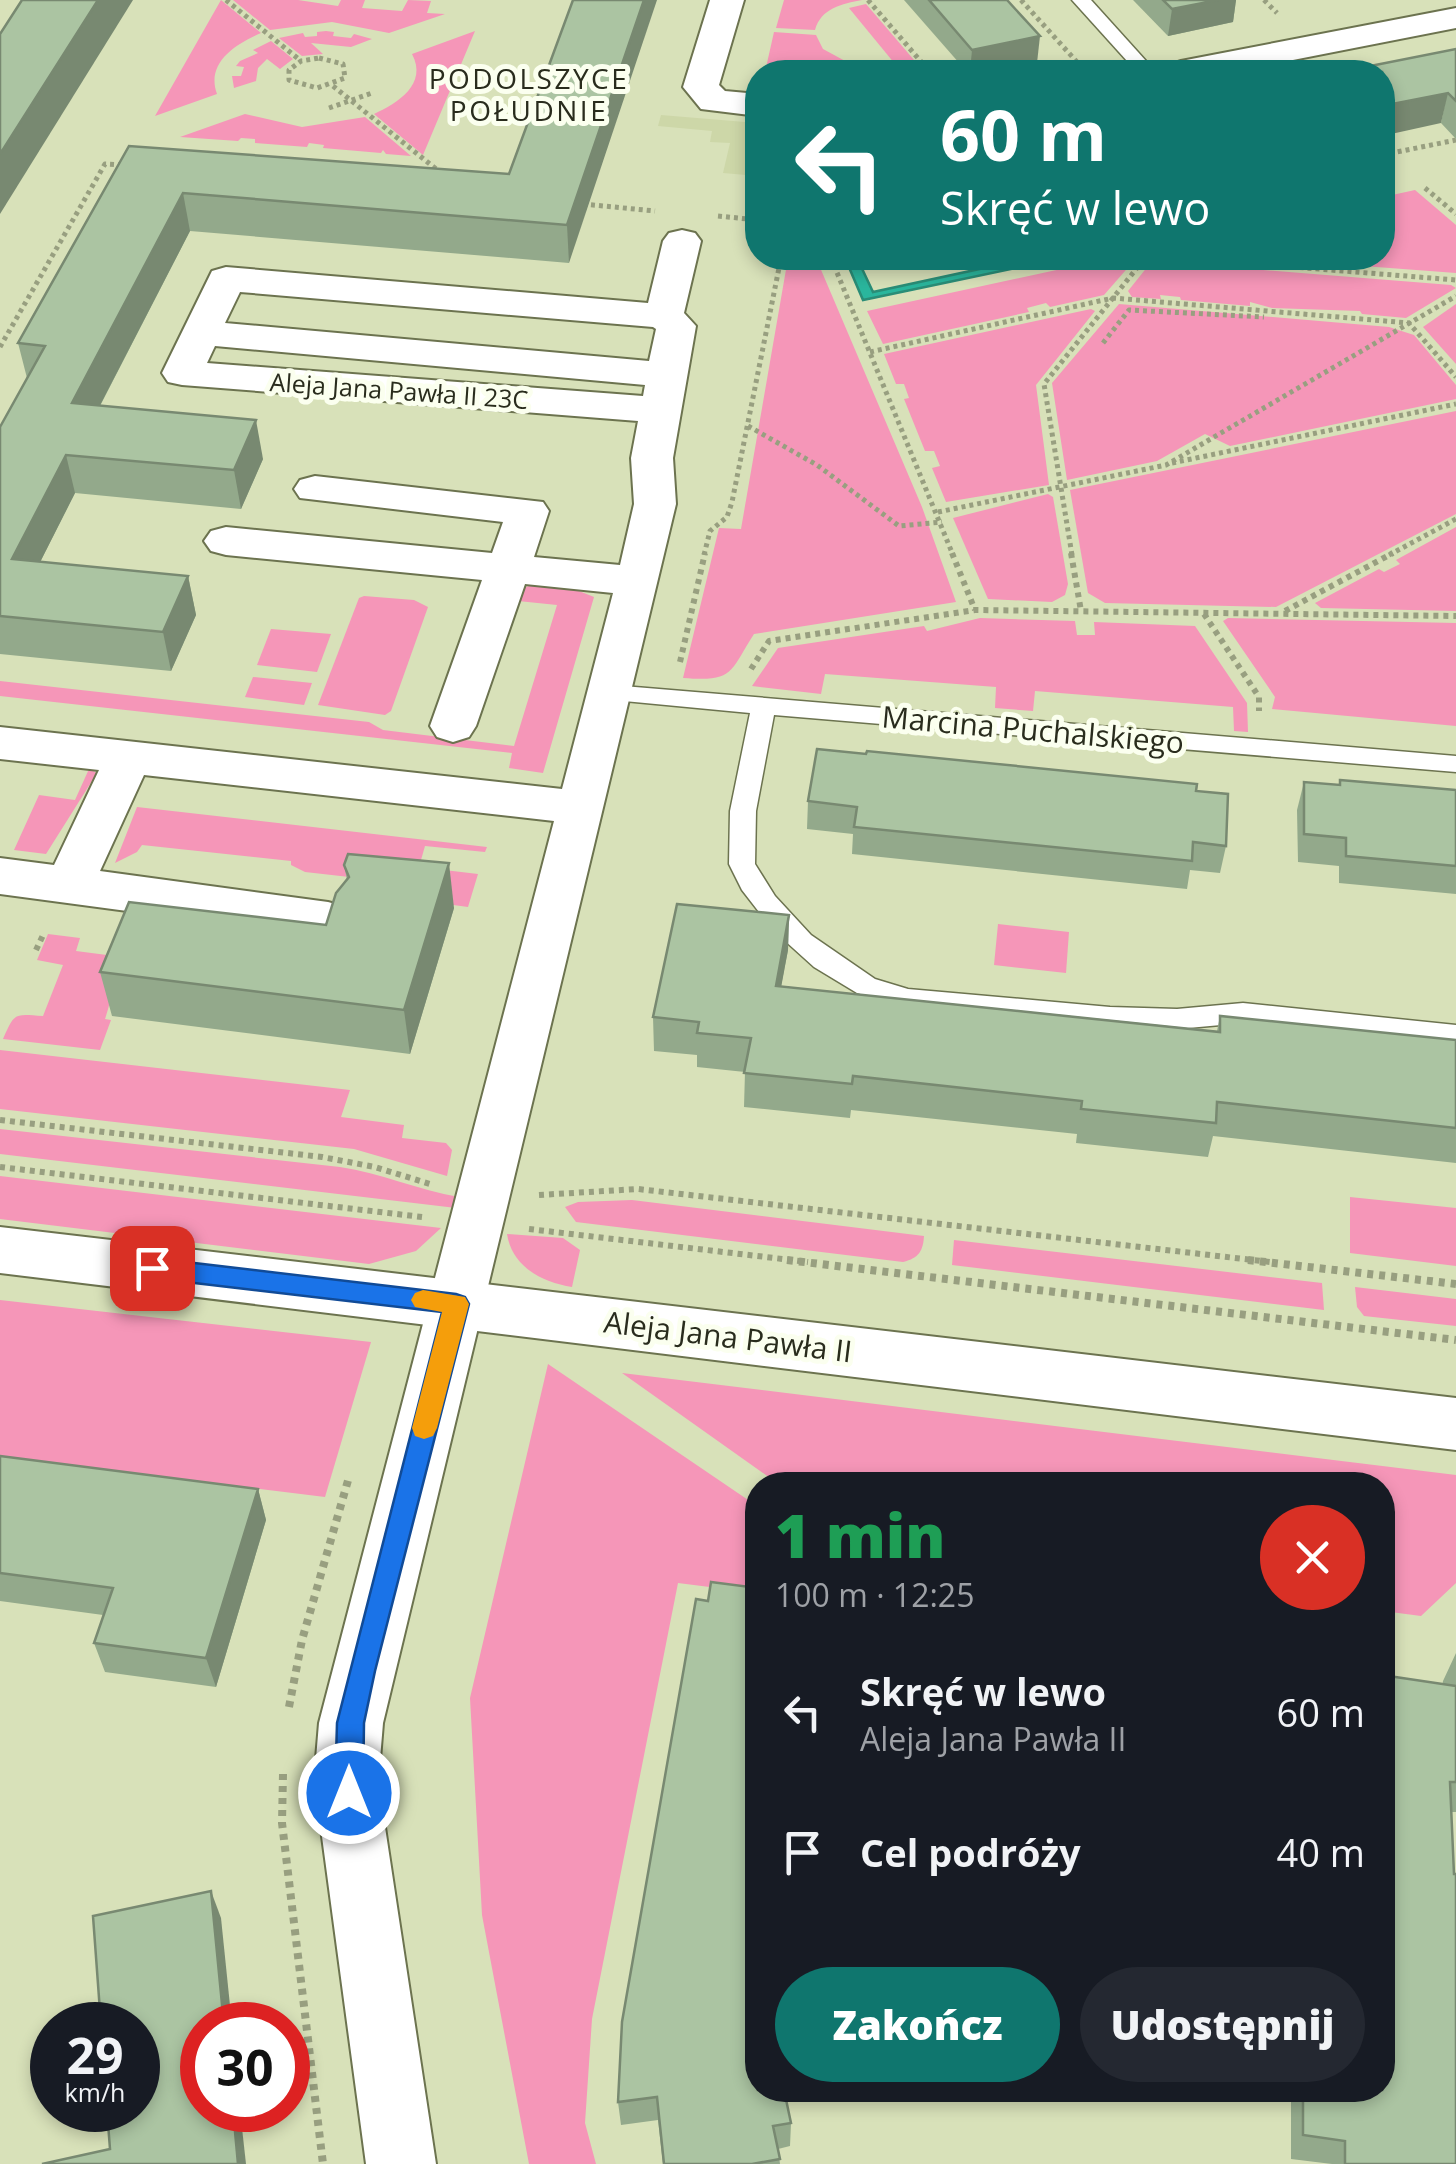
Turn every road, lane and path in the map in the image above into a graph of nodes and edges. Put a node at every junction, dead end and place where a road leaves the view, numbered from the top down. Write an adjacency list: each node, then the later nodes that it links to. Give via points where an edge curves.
1 (226, 0): 11 (path)
2 (727, 0): 15 (street, via 701,87 714,102)
3 (868, 0): 7 (path)
4 (1021, 0): 8 (path)
5 (1080, 0): 9 (lane)
6 (1456, 18): 10 (street)
7 (920, 60)
8 (1075, 60)
9 (1136, 60)
10 (1243, 60)
11 (301, 61): 12 (path, via 289,70 289,80 302,88); 12 (path, via 343,64 348,73)
12 (333, 86): 14 (path)
13 (372, 92): 14 (path)
14 (350, 101): 16 (path); 20 (path)
15 (745, 104)
16 (328, 108)
17 (1456, 140): 18 (path)
18 (1395, 153)
19 (125, 165): 41 (path, via 105,164)
20 (447, 178)
21 (1425, 188): 22 (path)
22 (1439, 200): 23 (path); 25 (path)
23 (1428, 202)
24 (582, 204): 27 (path)
25 (1456, 214)
26 (745, 221): 27 (path)
27 (687, 223): 37 (street)
28 (778, 270): 46 (path)
29 (836, 270): 42 (path)
30 (1135, 270): 34 (path)
31 (1331, 270): 32 (path)
32 (1456, 280)
33 (1456, 296): 39 (path)
34 (1113, 298): 35 (path); 42 (path); 48 (path, via 1044,384)
35 (1140, 300): 36 (path); 39 (path)
36 (1138, 309): 38 (path); 40 (path, via 1129,310)
37 (664, 316): 44 (street, via 676,326); 44 (street, Aleja Jana Pawła II 23C, via 226,280 200,333)
38 (1264, 318)
39 (1409, 323): 43 (path); 47 (path)
40 (1104, 343)
41 (0, 347)
42 (870, 352): 50 (path)
43 (1456, 377)
44 (664, 393): 55 (street, via 652,458 656,504)
45 (1456, 404): 47 (path)
46 (748, 426): 52 (path, via 898,526); 62 (path, via 728,517 710,531)
47 (1166, 465): 48 (path)
48 (1060, 487): 50 (path); 57 (path)
49 (315, 489): 54 (street, via 528,510)
50 (938, 512): 52 (path)
51 (1456, 519): 58 (path)
52 (942, 522): 56 (path)
53 (226, 541): 54 (street)
54 (505, 569): 55 (street); 65 (street)
55 (638, 582): 61 (street)
56 (976, 610): 57 (path); 63 (path, via 769,641)
57 (1081, 611): 59 (path)
58 (1284, 612): 59 (path); 60 (path)
59 (1204, 614): 67 (path, via 1259,697)
60 (1456, 616)
61 (611, 693): 62 (lane, Marcina Puchalskiego); 70 (street)
62 (671, 698): 63 (lane, Marcina Puchalskiego)
63 (728, 703): 64 (lane, Marcina Puchalskiego)
64 (764, 706): 67 (lane, Marcina Puchalskiego); 76 (lane, via 740,860 767,904 822,961 885,994 1146,1019 1244,1013)
65 (454, 726)
66 (0, 743): 68 (street)
67 (1261, 749): 69 (lane, Marcina Puchalskiego)
68 (128, 758): 70 (street); 72 (street)
69 (1456, 764)
70 (582, 808): 79 (street)
71 (0, 876): 72 (street)
72 (69, 884): 73 (street)
73 (328, 920)
74 (44, 933): 75 (path)
75 (36, 950)
76 (1456, 1035)
77 (0, 1120): 79 (path, via 322,1157 376,1167)
78 (0, 1167): 79 (path)
79 (480, 1207): 81 (path, via 534,1195 638,1189); 82 (street); 83 (path)
80 (0, 1250): 82 (street, Aleja Jana Pawła II)
81 (1456, 1284)
82 (456, 1304): 84 (street, Aleja Jana Pawła II); 89 (street, via 350,1739 351,1814)
83 (1456, 1340)
84 (1456, 1424)
85 (352, 1464): 86 (path, via 302,1640)
86 (288, 1725)
87 (283, 1768): 88 (path, via 282,1823)
88 (324, 2164)
89 (401, 2164)

